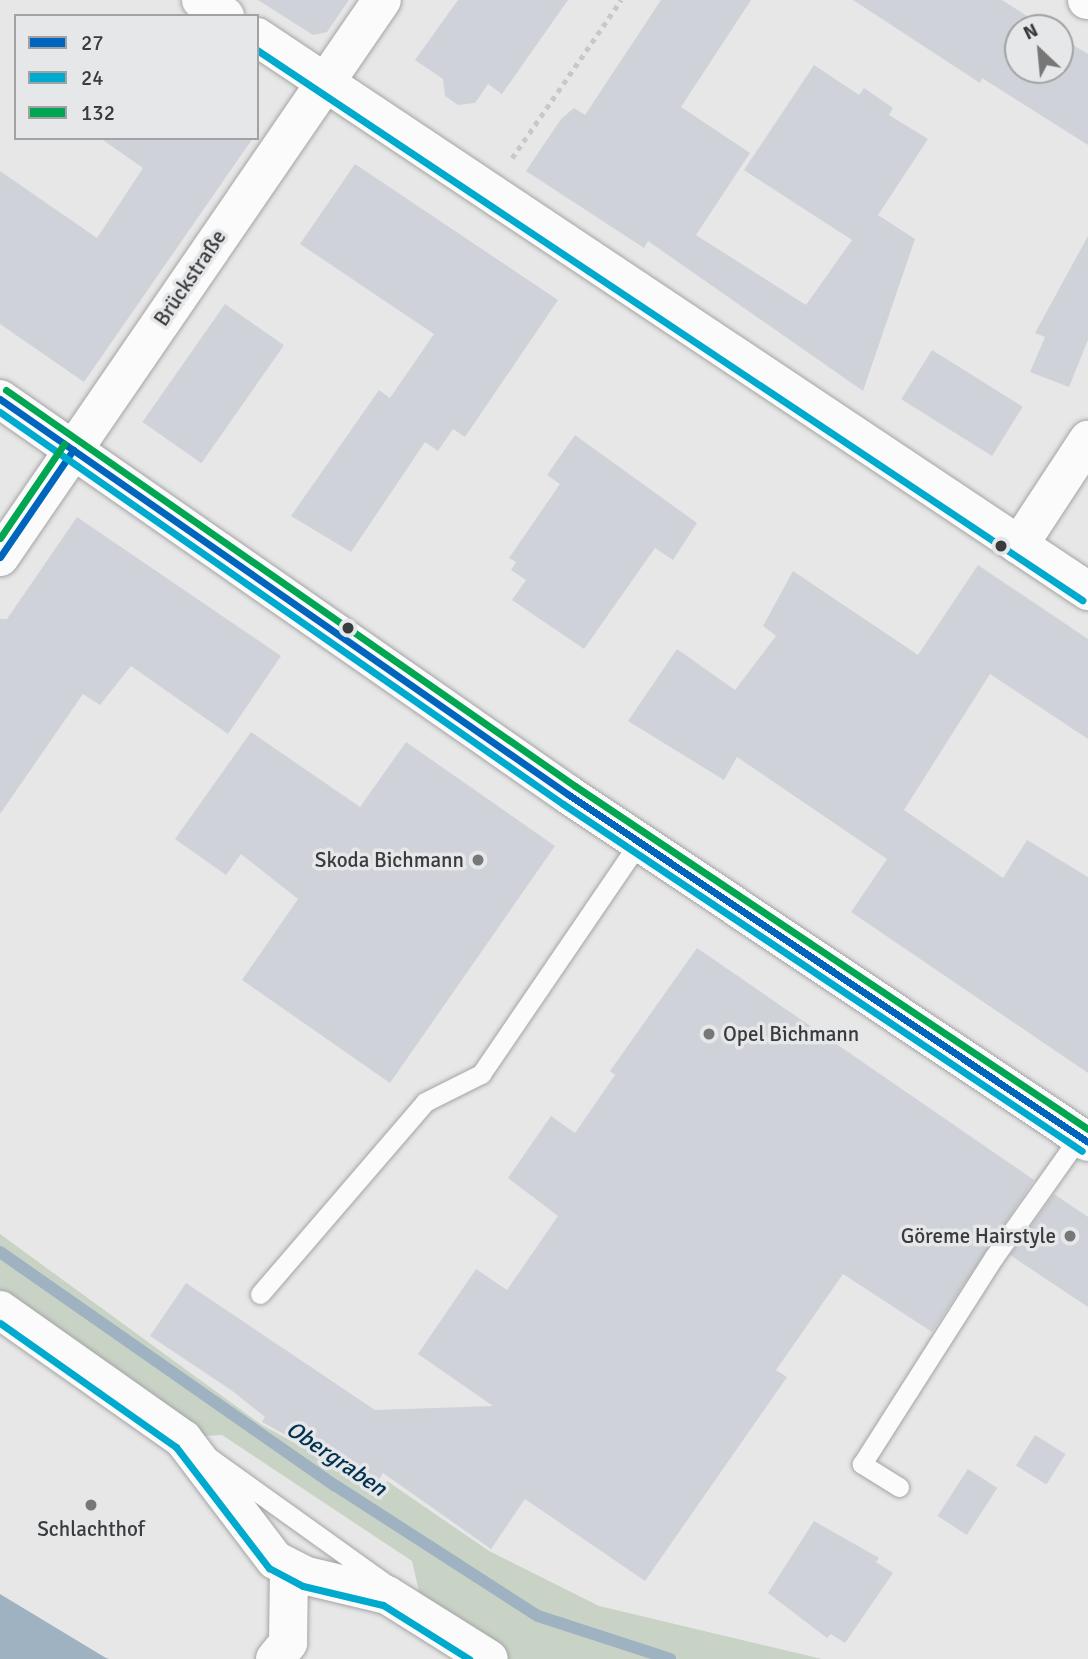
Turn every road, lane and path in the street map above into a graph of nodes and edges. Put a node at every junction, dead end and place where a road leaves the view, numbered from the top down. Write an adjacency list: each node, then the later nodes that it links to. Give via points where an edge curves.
1 (201, 0): 4 (street)
2 (382, 0): 6 (street, Brückstraße)
3 (621, 0): 7 (path)
4 (222, 14)
5 (259, 38): 6 (street)
6 (324, 82): 7 (street); 10 (street, Brückstraße)
7 (489, 191): 11 (street)
8 (0, 399): 10 (street)
9 (1088, 440): 11 (street)
10 (73, 450): 12 (street, Brückstraße); 14 (street)
11 (1019, 545): 13 (street)
12 (0, 557)
13 (1088, 591)
14 (640, 841): 15 (street); 16 (lane, via 481,1074 425,1102)
15 (1084, 1139): 19 (lane, via 994,1256 862,1464)
16 (260, 1294)
17 (0, 1310): 18 (street)
18 (183, 1440): 20 (street, via 217,1478 262,1547); 21 (lane, via 368,1566)
19 (899, 1487)
20 (289, 1568): 21 (street, via 387,1595); 22 (street, via 288,1643)
21 (425, 1618): 23 (street)
22 (275, 1659)
23 (489, 1659)

